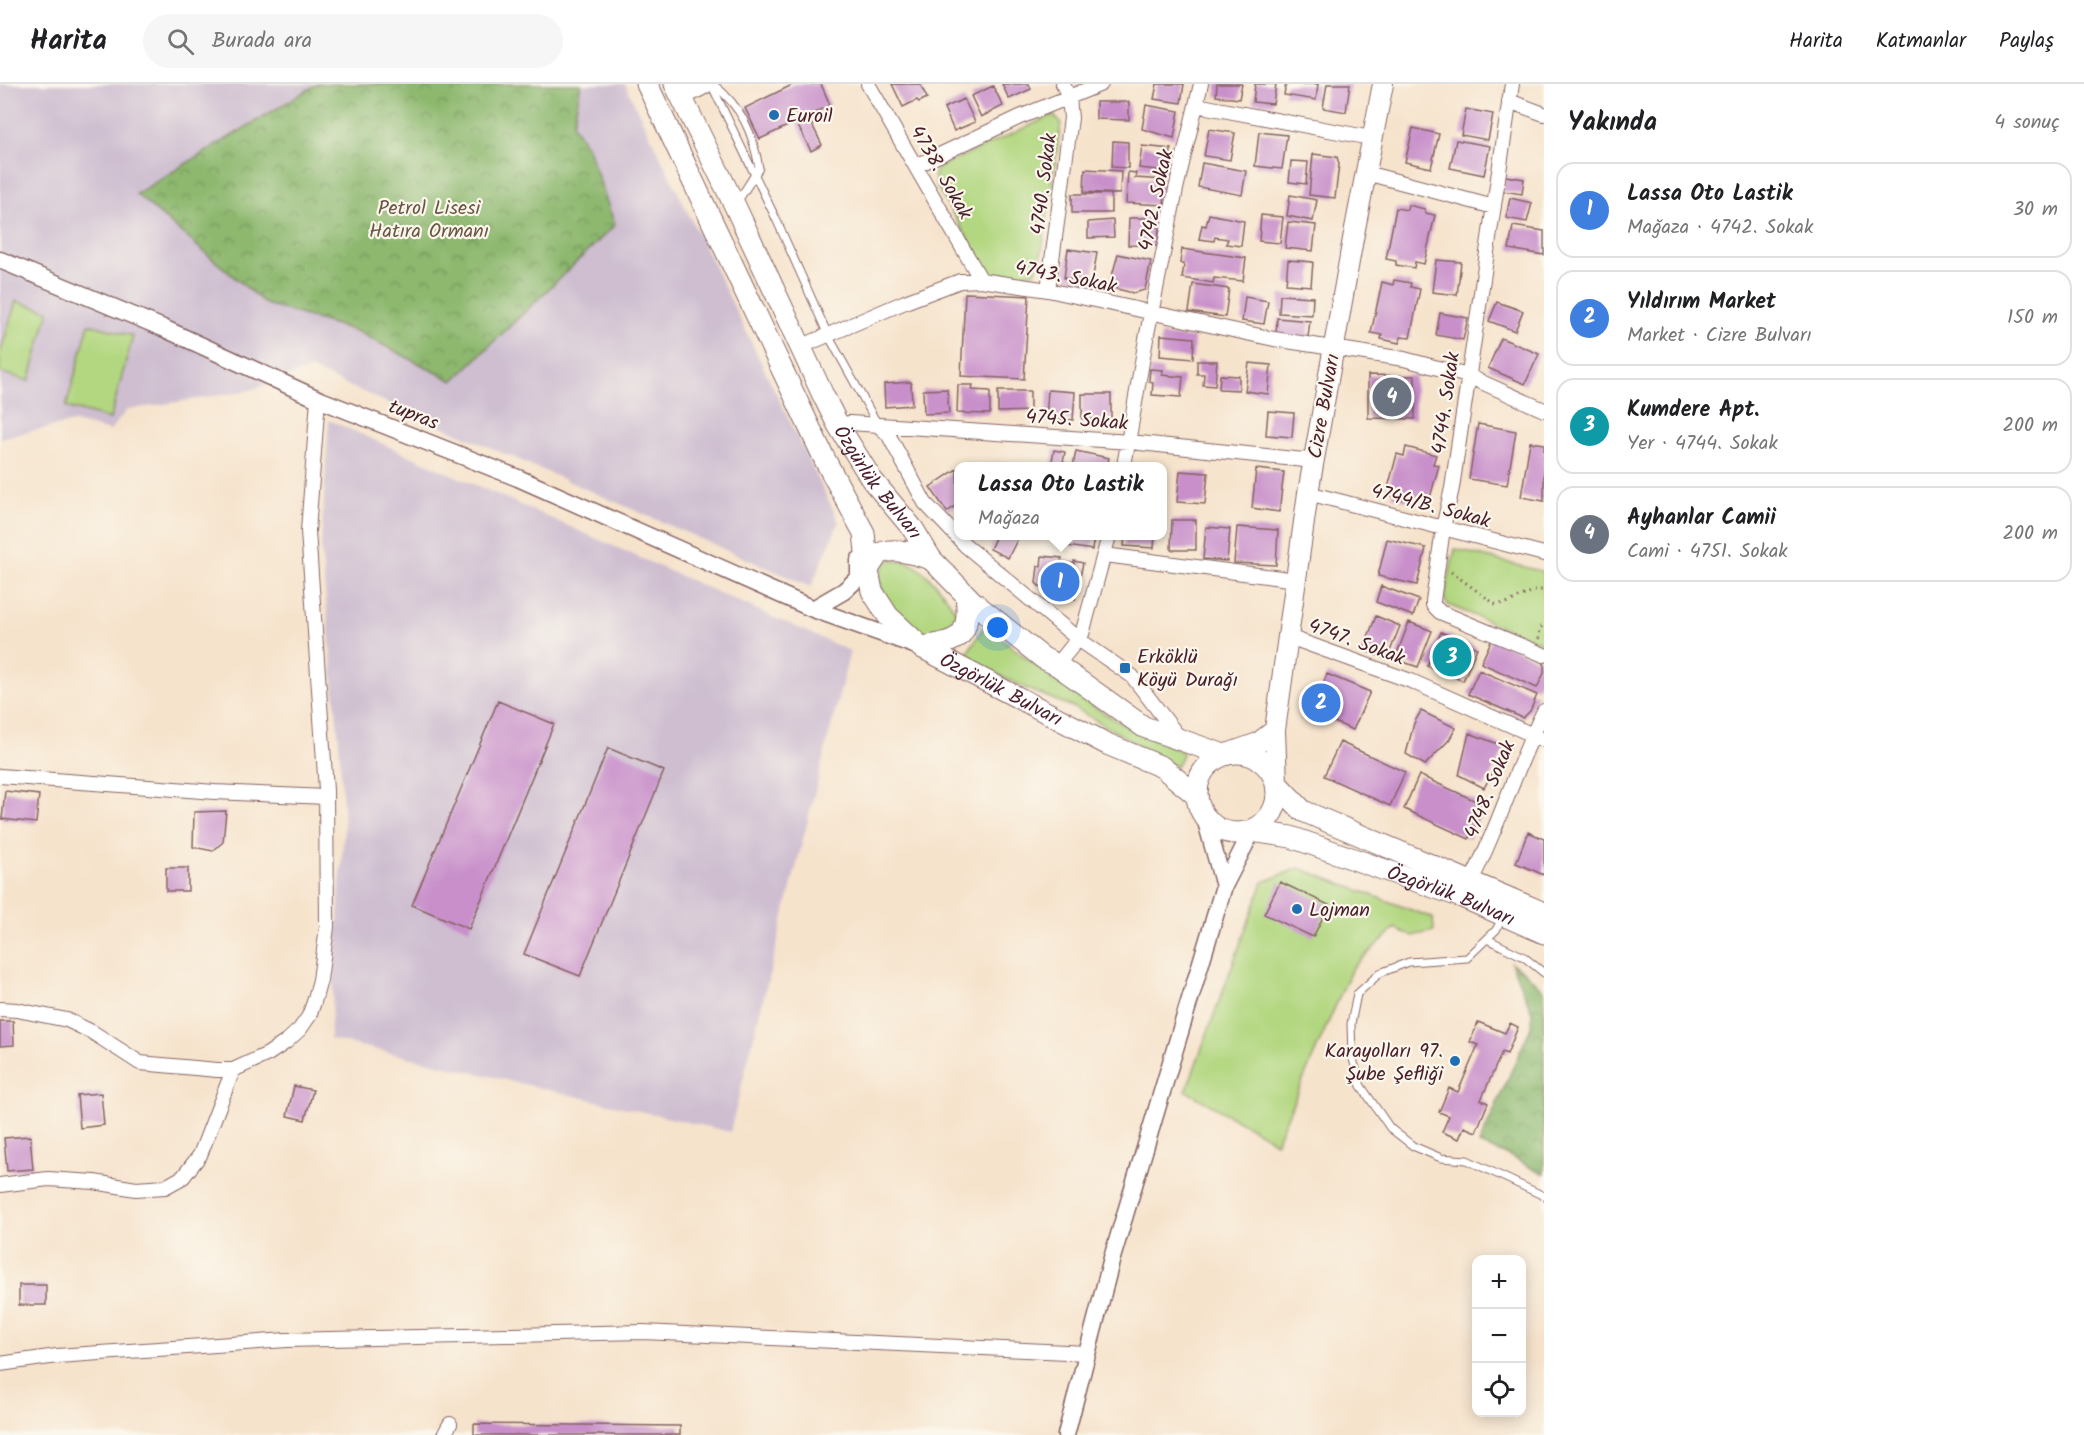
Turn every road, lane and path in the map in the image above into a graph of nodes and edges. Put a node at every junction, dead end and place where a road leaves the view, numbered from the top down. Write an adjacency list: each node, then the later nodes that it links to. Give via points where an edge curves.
1 (647, 84): 38 (main road, Özgürlük Bulvarı, via 825,460)
2 (704, 84): 10 (main road)
3 (712, 84): 18 (lane); 18 (lane, via 730,98 755,145 759,168)
4 (868, 84): 16 (street, 4738. Sokak)
5 (1063, 84): 11 (street, 4740. Sokak)
6 (1101, 84): 11 (street)
7 (1201, 84): 13 (street, 4742. Sokak)
8 (1383, 84): 15 (main road, Cizre Bulvarı)
9 (1512, 84): 12 (street, 4744. Sokak)
10 (678, 90): 19 (main road, Özgürlük Bulvarı)
11 (1069, 98): 16 (street); 23 (street, 4740. Sokak, via 1071,118)
12 (1509, 101): 14 (street); 20 (street, 4744. Sokak)
13 (1196, 105): 15 (street); 24 (street, 4742. Sokak)
14 (1544, 114)
15 (1371, 138): 17 (main road, Cizre Bulvarı)
16 (916, 166): 22 (street, 4738. Sokak)
17 (1366, 173): 20 (street); 27 (main road, Cizre Bulvarı)
18 (755, 175): 19 (lane); 25 (lane)
19 (735, 206): 26 (main road, Özgürlük Bulvarı)
20 (1494, 207): 28 (street, 4744. Sokak)
21 (0, 260): 29 (street, tupras)
22 (981, 280): 23 (street, 4743. Sokak); 25 (street, 4743. Sokak, via 960,281)
23 (1048, 290): 24 (street, 4743. Sokak)
24 (1151, 314): 27 (street, 4743. Sokak); 33 (street, 4742. Sokak)
25 (828, 335): 26 (street, 4743. Sokak); 32 (lane)
26 (800, 346): 31 (main road, Özgürlük Bulvarı)
27 (1333, 348): 28 (street, 4743. Sokak, via 1404,359); 34 (main road, Cizre Bulvarı)
28 (1468, 376): 30 (street, 4743. Sokak); 37 (street, 4744. Sokak)
29 (318, 399): 50 (street, tupras, via 518,478); 64 (street, via 308,531)
30 (1543, 407)
31 (838, 425): 32 (street, 4745. Sokak); 44 (main road, Özgürlük Bulvarı, via 872,480 913,529)
32 (878, 425): 33 (street, 4745. Sokak); 39 (street, via 888,434 925,503)
33 (1130, 442): 34 (street, 4745. Sokak); 35 (street, 4742. Sokak)
34 (1314, 461): 36 (main road, Cizre Bulvarı)
35 (1125, 462)
36 (1308, 493): 37 (street, 4744/B. Sokak); 47 (main road, Cizre Bulvarı)
37 (1443, 528): 42 (street, 4744/B. Sokak); 45 (street, 4744. Sokak)
38 (864, 533): 46 (main road, Özgörlük Bulvarı)
39 (954, 533)
40 (960, 540): 52 (street)
41 (1108, 540): 43 (street)
42 (1544, 554)
43 (1105, 555): 47 (street); 52 (street)
44 (931, 559): 46 (main road, via 887,551 877,556); 49 (main road, Özgürlük Bulvarı)
45 (1438, 562): 48 (path, via 1495,604); 54 (street, 4744. Sokak, via 1433,601 1440,612)
46 (864, 574): 50 (street); 53 (main road, Özgörlük Bulvarı, via 888,616)
47 (1296, 580): 51 (main road, Cizre Bulvarı)
48 (1544, 590)
49 (966, 595): 53 (main road, via 968,620 961,633 943,644); 55 (main road, Özgürlük Bulvarı)
50 (813, 609): 53 (street, tupras)
51 (1289, 637): 57 (main road, Cizre Bulvarı); 58 (street, 4747. Sokak, via 1411,681)
52 (1078, 639): 55 (street); 59 (street, via 1132,676)
53 (921, 647): 63 (main road, Özgörlük Bulvarı, via 1107,744 1162,767)
54 (1544, 655)
55 (1057, 665): 59 (main road, Özgürlük Bulvarı, via 1144,727)
56 (1544, 711): 58 (street, 4748. Sokak)
57 (1275, 730): 60 (main road, via 1258,744); 62 (main road, Cizre Bulvarı)
58 (1538, 738): 67 (street, 4748. Sokak)
59 (1182, 741): 60 (main road, Özgürlük Bulvarı)
60 (1224, 755): 62 (main road, via 1237,752 1263,761); 63 (main road, via 1206,766)
61 (0, 776): 64 (street)
62 (1277, 784): 66 (main road, via 1276,807); 67 (main road, via 1304,811)
63 (1197, 796): 65 (main road)
64 (326, 797): 75 (street, via 327,927 314,1002 300,1029 286,1042)
65 (1205, 818): 66 (main road, via 1227,832); 68 (street)
66 (1252, 831): 68 (street); 70 (main road, Özgörlük Bulvarı, via 1301,841)
67 (1470, 882): 69 (main road)
68 (1224, 886): 78 (street)
69 (1544, 913)
70 (1504, 915): 71 (main road, Özgörlük Bulvarı); 72 (lane)
71 (1544, 933)
72 (1487, 939): 73 (lane, via 1524,957); 77 (lane, via 1467,958 1409,962 1380,972 1357,994 1351,1024 1352,1056 1362,1086 1390,1128 1413,1146 1441,1158 1467,1160)
73 (1544, 973)
74 (0, 1009): 75 (street, via 67,1020 140,1063)
75 (233, 1070): 76 (street, via 200,1155 183,1177 165,1187 136,1189 48,1179)
76 (0, 1185)
77 (1544, 1196)
78 (1087, 1353): 79 (street, via 643,1332 287,1340 57,1356); 80 (street)
79 (0, 1364)
80 (1066, 1435)

